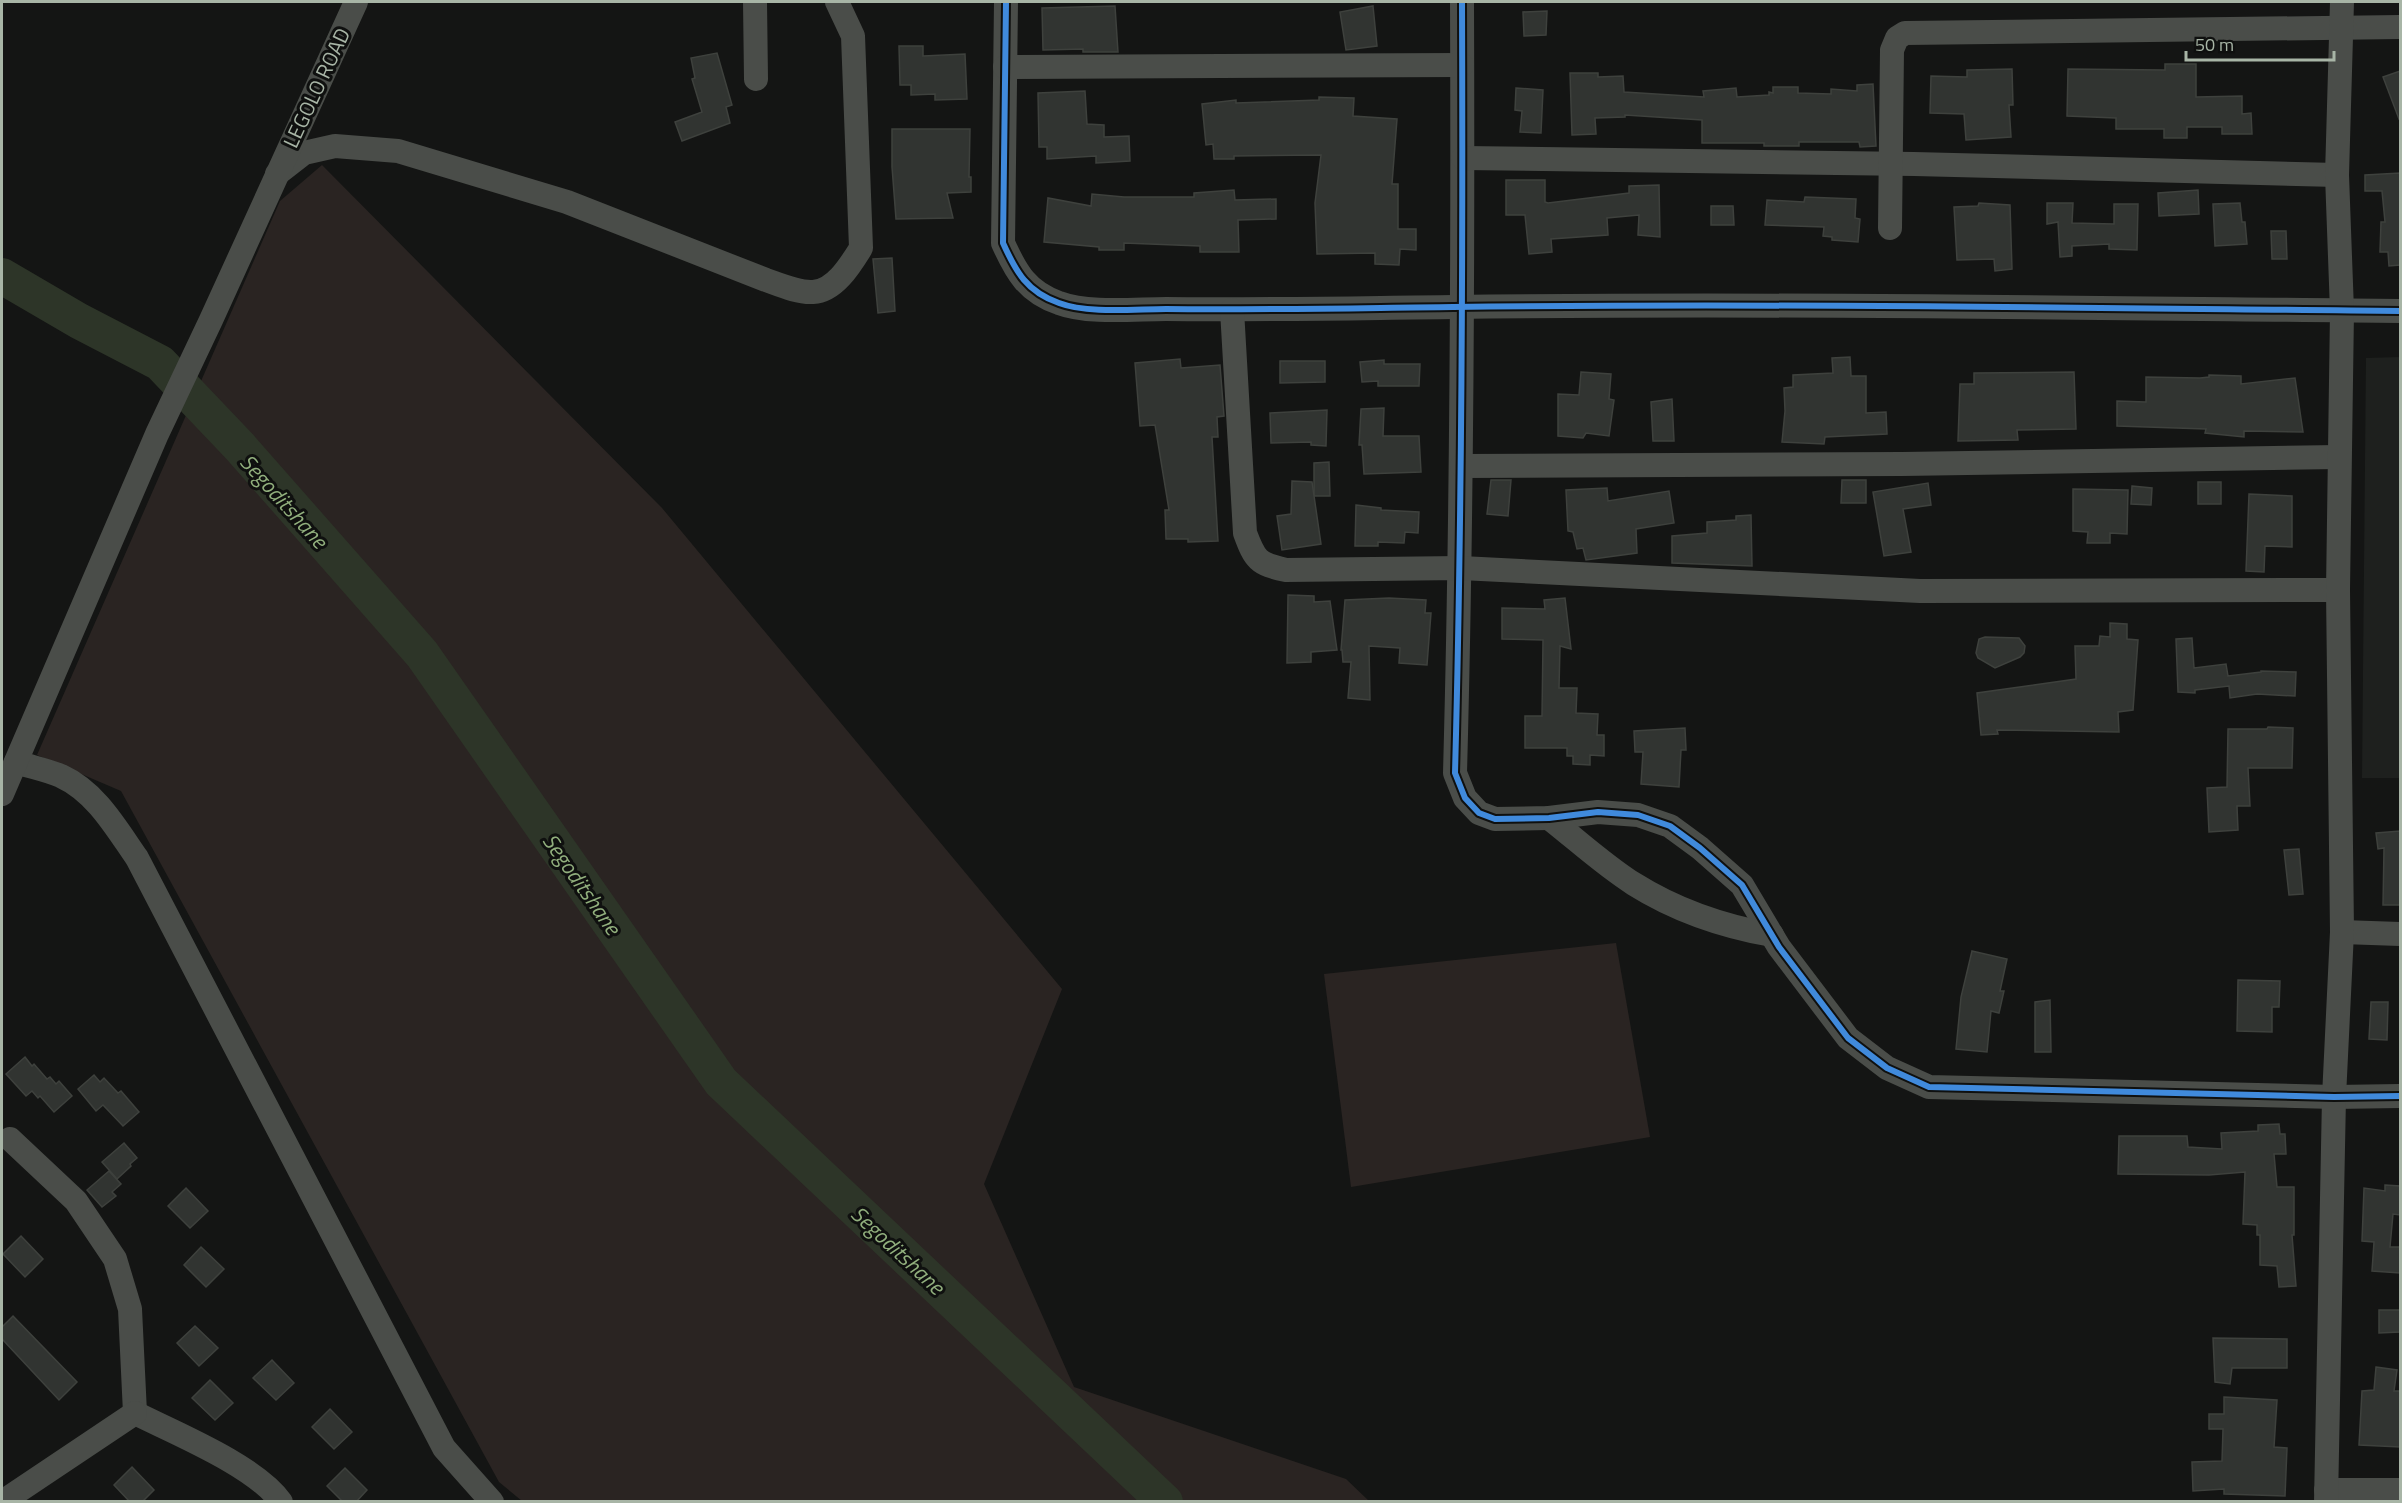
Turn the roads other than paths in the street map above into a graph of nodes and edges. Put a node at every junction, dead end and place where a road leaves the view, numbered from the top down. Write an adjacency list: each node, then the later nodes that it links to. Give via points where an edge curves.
1 (356, 2): 14 (street, LEGOLO ROAD)
2 (755, 2): 11 (street)
3 (837, 2): 14 (street, via 853,36 861,248 831,285 813,292 766,280 567,202 398,150 335,147 304,153)
4 (1006, 2): 10 (street)
5 (1462, 2): 9 (street)
6 (2342, 2): 8 (street)
7 (2400, 27): 8 (street)
8 (2342, 28): 13 (street, via 1905,33 1897,38 1892,50); 15 (street)
9 (1462, 65): 10 (street); 12 (street)
10 (1005, 67): 18 (street, via 1003,243 1016,273 1034,290 1060,304 1088,308)
11 (756, 79)
12 (1463, 158): 13 (street); 17 (street)
13 (1890, 164): 15 (street); 16 (street)
14 (277, 174): 25 (street, LEGOLO ROAD, via 157,434)
15 (2337, 176): 19 (street)
16 (1890, 228)
17 (1464, 307): 18 (street); 19 (street); 22 (street)
18 (1232, 310): 23 (street, via 1245,533 1252,552 1264,566 1286,570)
19 (2342, 311): 20 (street); 21 (street)
20 (2400, 311)
21 (2338, 457): 22 (street); 24 (street)
22 (1462, 466): 23 (street)
23 (1461, 568): 24 (street, via 1920,591); 27 (street, via 1455,772 1466,798 1479,813 1495,819)
24 (2338, 590): 28 (street)
25 (16, 762): 26 (street, LEGOLO ROAD); 39 (street, via 61,777 86,792 137,858 444,1448)
26 (2, 794)
27 (1549, 818): 30 (street, via 1633,883 1683,910 1730,927); 30 (street, via 1598,812 1638,815 1670,826 1742,885)
28 (2342, 932): 29 (street); 31 (street)
29 (2400, 934)
30 (1772, 935): 31 (street, via 1848,1038 1887,1068 1929,1087)
31 (2334, 1096): 32 (street); 36 (street)
32 (2400, 1096)
33 (10, 1139): 34 (street, via 76,1201 115,1259 130,1308)
34 (135, 1413): 37 (street); 38 (street, via 233,1462)
35 (2400, 1490): 36 (street)
36 (2326, 1496)
37 (2, 1502)
38 (281, 1502)
39 (492, 1502)

